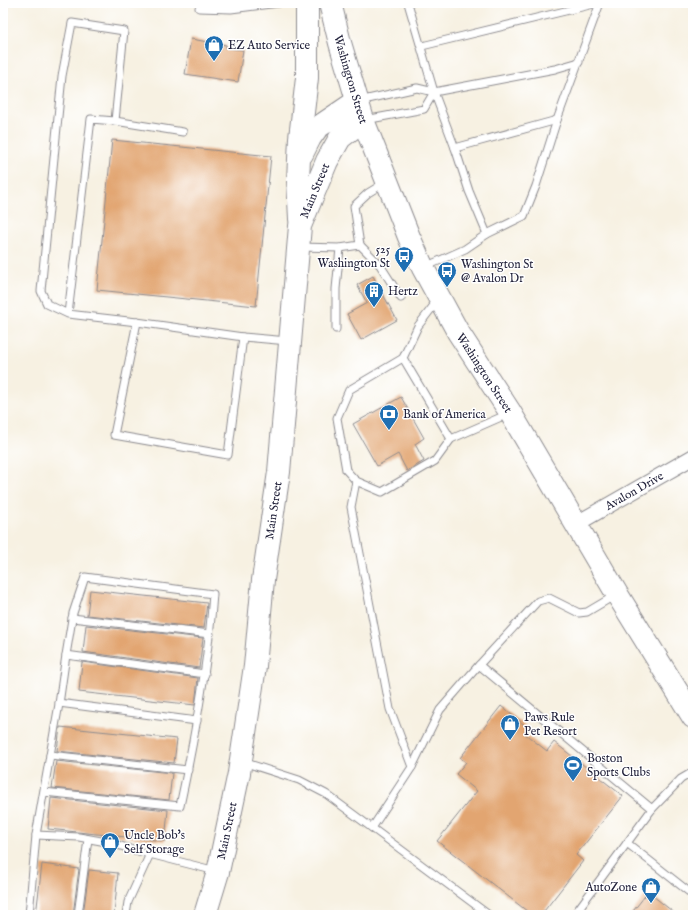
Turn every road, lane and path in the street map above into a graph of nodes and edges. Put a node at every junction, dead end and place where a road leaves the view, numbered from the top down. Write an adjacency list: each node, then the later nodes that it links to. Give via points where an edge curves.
1 (279, 3): 6 (lane, via 231,9)
2 (307, 3): 15 (main road, via 307,78)
3 (330, 3): 10 (main road, Washington Street)
4 (408, 3): 7 (lane)
5 (599, 3): 7 (lane); 8 (lane)
6 (199, 8)
7 (422, 46): 9 (lane)
8 (579, 62): 9 (lane); 11 (lane)
9 (434, 92): 10 (lane, via 417,88); 10 (lane, via 424,109); 14 (lane)
10 (360, 111): 15 (main road, via 317,128); 16 (main road, Washington Street); 18 (main road, Main Street, via 327,161)
11 (557, 120): 14 (lane); 17 (lane, via 524,216)
12 (115, 121): 13 (lane); 24 (lane, via 91,119); 24 (lane, via 124,31 72,23 62,76 41,291 47,304)
13 (183, 132)
14 (455, 148): 17 (lane)
15 (299, 160): 18 (main road)
16 (387, 181): 19 (lane, via 354,206); 21 (main road, Washington Street)
17 (487, 234): 21 (lane, via 465,249)
18 (299, 236): 20 (lane); 28 (main road, Main Street)
19 (360, 245): 20 (lane); 22 (lane, via 380,265)
20 (340, 248): 26 (lane)
21 (423, 268): 23 (main road, Washington Street)
22 (401, 298)
23 (439, 298): 29 (lane, via 418,326); 30 (main road, Washington Street)
24 (68, 314): 25 (lane)
25 (137, 322): 27 (lane); 27 (lane, via 114,435 228,455)
26 (336, 329)
27 (243, 337): 28 (lane)
28 (290, 341): 45 (main road, Main Street, via 279,472 263,580 255,666)
29 (403, 358): 31 (lane); 33 (lane, via 348,390 337,418 346,470)
30 (510, 412): 31 (lane); 34 (main road, Washington Street)
31 (450, 440): 33 (lane, via 435,461 382,492)
32 (693, 458): 34 (street, Avalon Drive)
33 (356, 481): 46 (lane, via 351,507 390,709)
34 (576, 524): 35 (main road, Washington Street)
35 (617, 594): 39 (lane, via 587,612 579,613 549,598 538,601); 42 (main road, Washington Street)
36 (72, 618): 37 (lane); 37 (lane, via 85,577 213,594); 38 (lane)
37 (210, 634): 40 (lane)
38 (66, 655): 40 (lane); 41 (lane)
39 (479, 665): 46 (lane, via 440,710); 50 (lane)
40 (205, 674): 43 (lane)
41 (59, 703): 43 (lane); 44 (lane)
42 (692, 715)
43 (197, 721): 47 (lane)
44 (50, 755): 47 (lane); 49 (lane)
45 (240, 761): 51 (lane, via 299,780 326,794); 56 (main road, Main Street)
46 (412, 767): 51 (lane)
47 (188, 770): 49 (lane, via 180,806)
48 (693, 772): 50 (lane, via 681,779)
49 (44, 792): 52 (lane)
50 (652, 809): 54 (lane)
51 (372, 828): 62 (lane)
52 (36, 835): 53 (lane); 58 (lane)
53 (88, 839): 55 (lane); 59 (lane)
54 (627, 844): 57 (lane); 63 (lane)
55 (150, 854): 56 (lane); 60 (lane, via 128,902)
56 (218, 872): 61 (main road, Main Street)
57 (693, 895)
58 (29, 915)
59 (78, 915)
60 (126, 915)
61 (205, 915)
62 (489, 915)
63 (574, 915)

